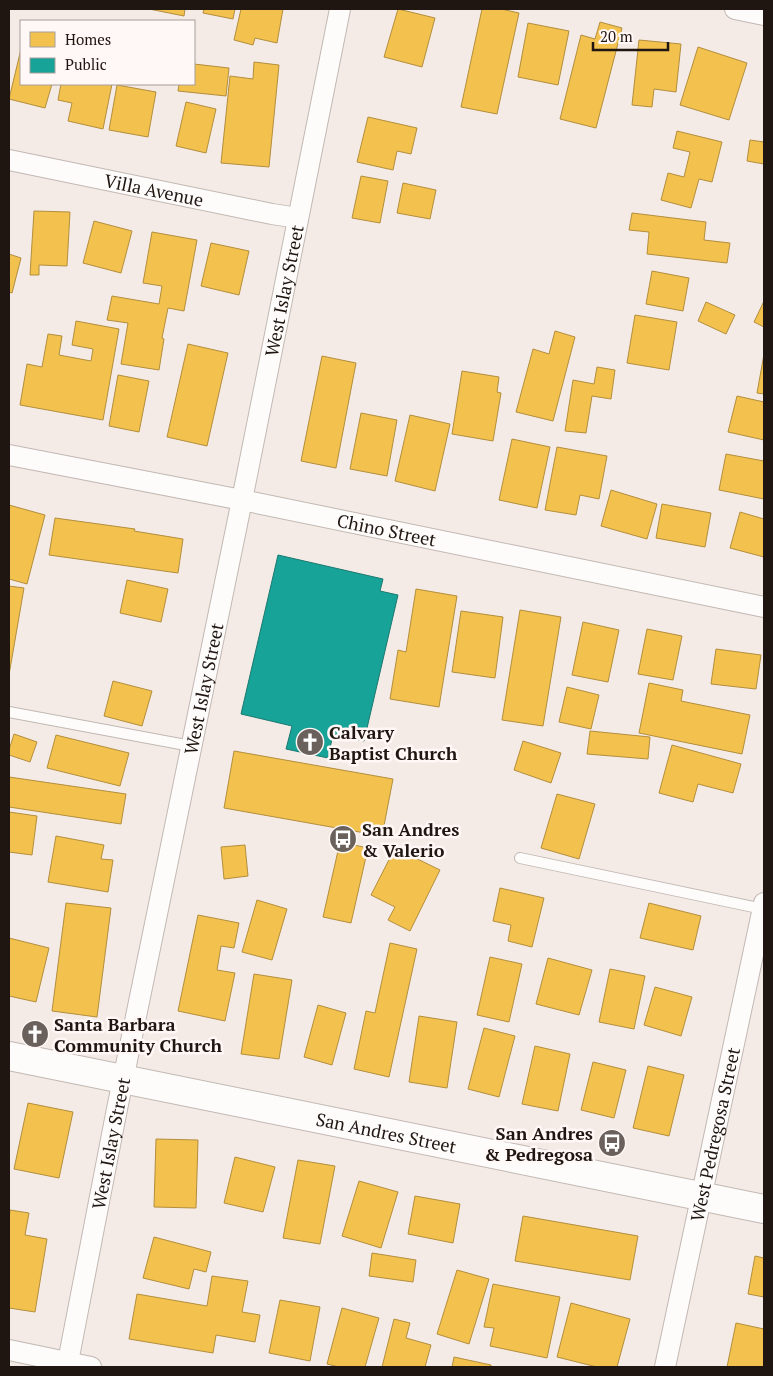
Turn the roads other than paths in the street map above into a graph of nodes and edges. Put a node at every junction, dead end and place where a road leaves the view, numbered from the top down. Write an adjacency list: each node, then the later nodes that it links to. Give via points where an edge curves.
1 (340, 9): 5 (street, West Islay Street)
2 (735, 9): 3 (street)
3 (764, 15)
4 (9, 160): 5 (street, Villa Avenue)
5 (298, 218): 7 (street, West Islay Street)
6 (9, 455): 7 (street, Chino Street)
7 (242, 500): 8 (street, Chino Street); 10 (street, West Islay Street)
8 (764, 607)
9 (9, 712): 10 (lane)
10 (191, 746): 14 (street, West Islay Street)
11 (520, 858): 12 (lane)
12 (764, 906): 15 (street, West Pedregosa Street)
13 (9, 1056): 14 (street, San Andres Street)
14 (124, 1079): 15 (street, San Andres Street); 18 (street, West Islay Street)
15 (701, 1197): 16 (street, San Andres Street); 20 (street, West Pedregosa Street)
16 (764, 1209)
17 (9, 1350): 18 (street)
18 (68, 1365): 19 (street)
19 (91, 1367)
20 (665, 1367)

